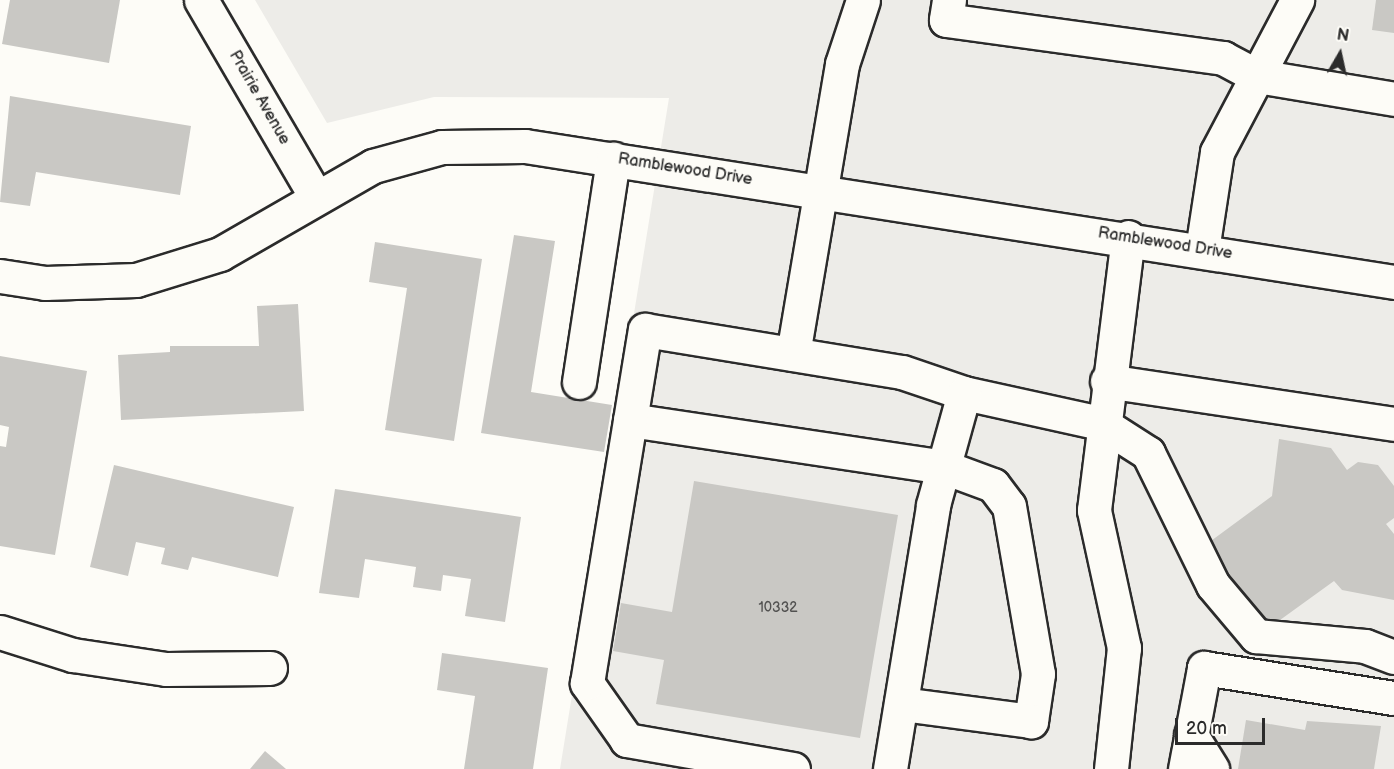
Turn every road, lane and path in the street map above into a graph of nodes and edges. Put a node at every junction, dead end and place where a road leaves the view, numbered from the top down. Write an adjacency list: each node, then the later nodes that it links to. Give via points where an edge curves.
1 (201, 0): 9 (street, Prairie Avenue)
2 (863, 0): 8 (street, via 842,64)
3 (949, 0): 5 (street, via 946,20 1223,58)
4 (1297, 0): 5 (street)
5 (1257, 76): 6 (street); 11 (street, via 1217,152)
6 (1394, 99)
7 (613, 159): 8 (street, Ramblewood Drive); 9 (street, Ramblewood Drive, via 525,146 442,147 373,166); 16 (street)
8 (822, 191): 10 (street, Ramblewood Drive); 14 (street)
9 (316, 197): 12 (street, Ramblewood Drive, via 220,254 136,280 45,283)
10 (1128, 237): 11 (street, Ramblewood Drive); 15 (street)
11 (1202, 250): 13 (street, Ramblewood Drive)
12 (0, 276)
13 (1394, 282)
14 (793, 354): 17 (street, via 902,372); 18 (street, via 645,330)
15 (1107, 381): 19 (street); 20 (street)
16 (579, 382)
17 (964, 393): 19 (street); 21 (street)
18 (630, 420): 21 (street); 28 (street, via 587,683 627,740)
19 (1101, 423): 23 (street, via 1148,453 1213,585 1256,636 1365,646); 30 (street, via 1094,510 1125,648)
20 (1394, 424)
21 (944, 467): 26 (street); 26 (street, via 979,476 1010,506 1038,674 1031,721)
22 (0, 632): 24 (street, via 73,655 166,669)
23 (1394, 657)
24 (270, 668)
25 (1394, 698): 27 (street, via 1204,668)
26 (901, 704): 29 (street)
27 (1191, 735): 31 (street); 32 (street)
28 (794, 769)
29 (890, 769)
30 (1111, 769)
31 (1185, 769)
32 (1212, 769)

